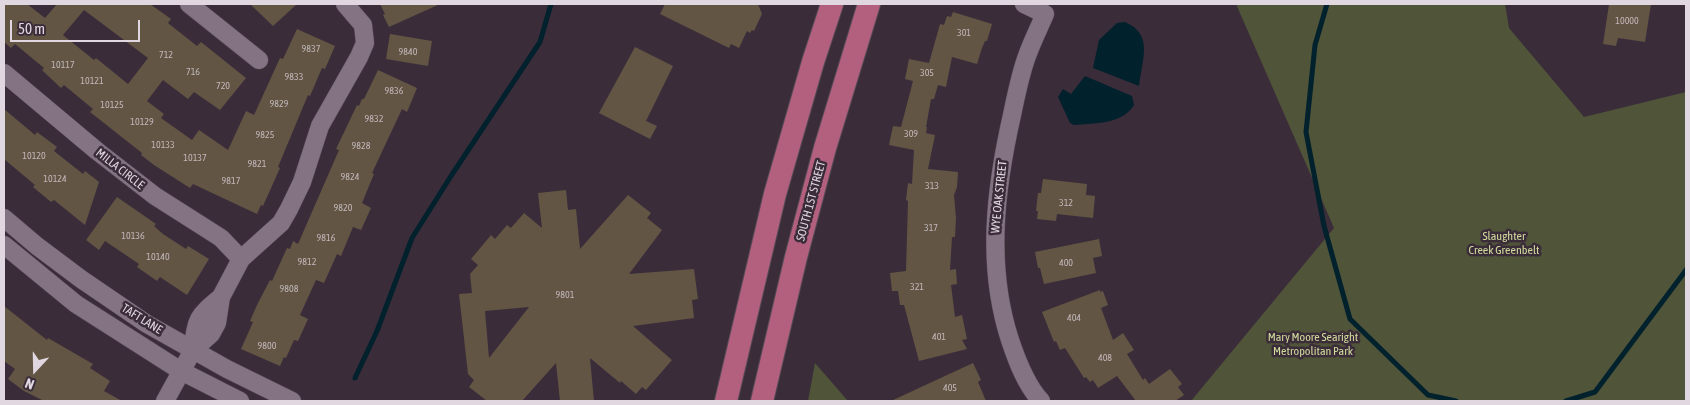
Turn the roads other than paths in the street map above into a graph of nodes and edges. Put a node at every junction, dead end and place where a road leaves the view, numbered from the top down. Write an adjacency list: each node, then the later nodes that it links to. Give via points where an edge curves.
1 (190, 4): 6 (street)
2 (344, 4): 10 (street, via 363,25 365,43 320,126 302,182 281,223)
3 (832, 4): 16 (main road, via 775,194)
4 (869, 4): 17 (main road, SOUTH 1ST STREET, via 822,157)
5 (1024, 4): 18 (street, WYE OAK STREET, via 1045,14 1027,56 1002,165 996,207 996,281 1017,360)
6 (259, 60)
7 (4, 73): 10 (street, MILLA CIRCLE, via 135,181 221,238)
8 (4, 218): 11 (street, TAFT LANE, via 81,279 147,324)
9 (4, 245): 12 (street, TAFT LANE, via 76,304)
10 (241, 259): 11 (street, via 221,297 201,314 196,324)
11 (193, 350): 12 (street); 15 (street, TAFT LANE)
12 (181, 371): 13 (street); 14 (street, TAFT LANE)
13 (165, 401)
14 (240, 401)
15 (292, 401)
16 (726, 401)
17 (762, 401)
18 (1041, 401)

